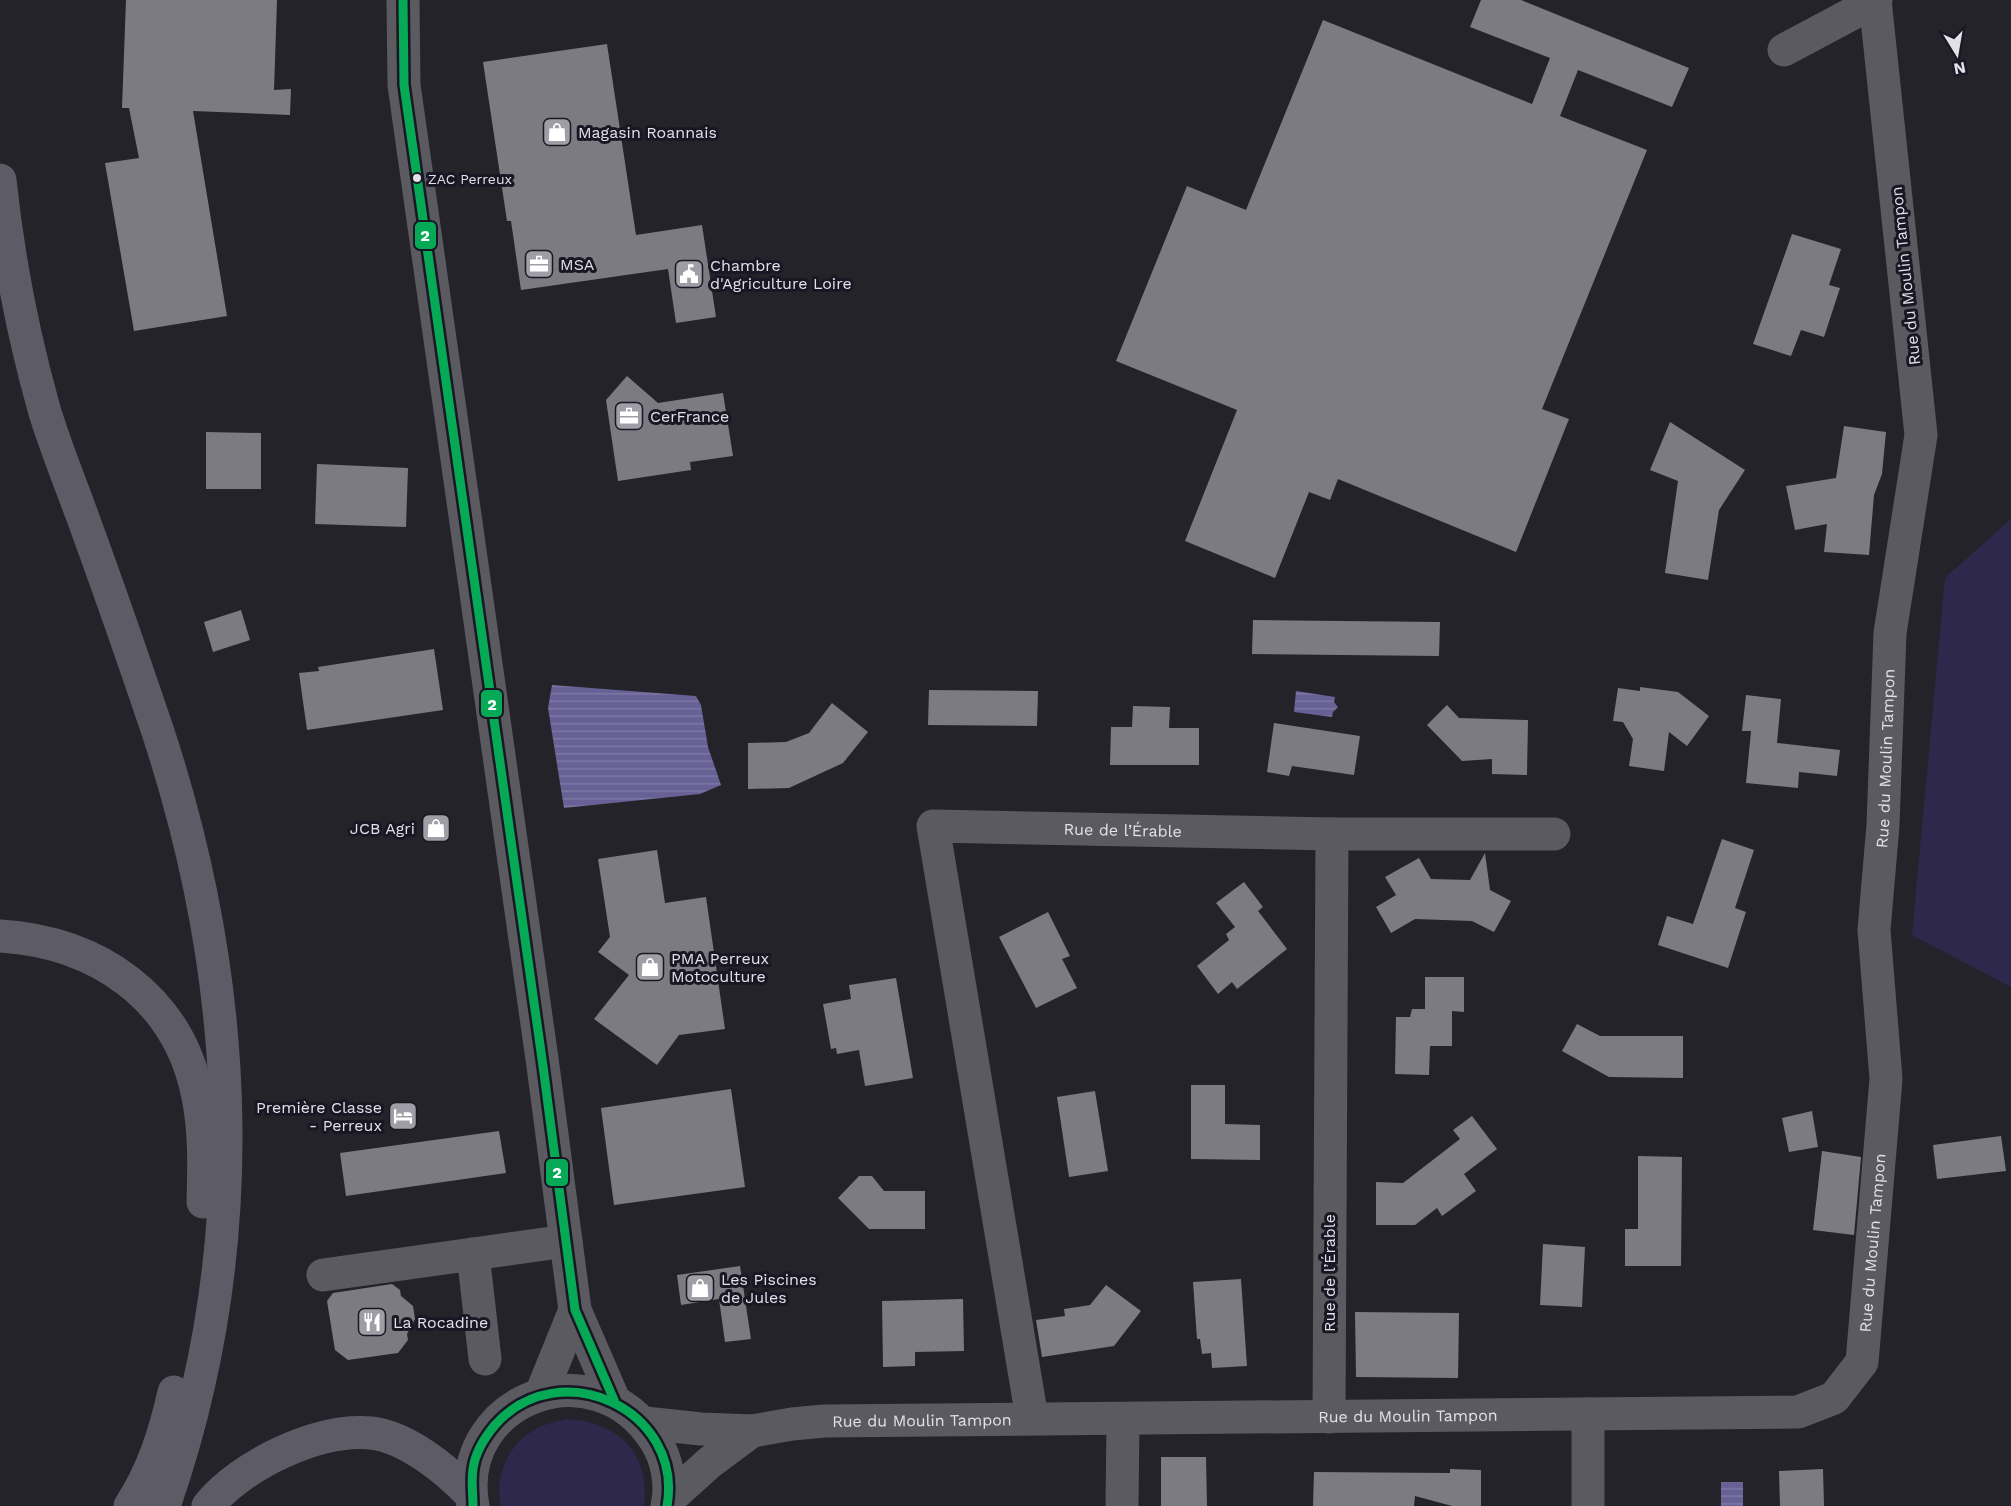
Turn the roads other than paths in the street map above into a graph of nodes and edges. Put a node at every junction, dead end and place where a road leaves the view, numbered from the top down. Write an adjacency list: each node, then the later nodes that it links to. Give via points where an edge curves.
1 (403, 0): 8 (street, via 404,85)
2 (1876, 1): 3 (street); 15 (street, Rue du Moulin Tampon, via 1921,435 1890,633 1875,930 1886,1079 1862,1362 1834,1398 1798,1412)
3 (1784, 50)
4 (0, 180): 24 (highway, via 5,234 45,412 159,736 200,890 217,982 225,1056 227,1135 218,1288 200,1382)
5 (1332, 834): 6 (street); 16 (street, Rue de l’Érable); 17 (street, Rue de l’Érable, via 933,826)
6 (1554, 834)
7 (0, 936): 23 (highway, via 26,937 63,947 93,958 124,977 150,1000 172,1029 189,1064 198,1096 204,1167 189,1321 166,1427 144,1484)
8 (566, 1241): 9 (street); 11 (street)
9 (473, 1254): 10 (street); 12 (street)
10 (323, 1275)
11 (575, 1310): 13 (street); 14 (street)
12 (485, 1359)
13 (541, 1394): 14 (street, via 578,1390); 21 (street, via 520,1403 488,1432 472,1473)
14 (614, 1400): 19 (street)
15 (1588, 1414): 16 (street, Rue du Moulin Tampon); 27 (street)
16 (1329, 1417): 18 (street, Rue du Moulin Tampon)
17 (1032, 1418): 18 (street, Rue du Moulin Tampon); 20 (street, Rue du Moulin Tampon, via 825,1421)
18 (1123, 1419): 26 (street)
19 (645, 1423): 20 (street, Rue du Moulin Tampon); 22 (street, via 660,1446 668,1472)
20 (752, 1431): 22 (street, Rue du Moulin Tampon, via 709,1463)
21 (472, 1500): 25 (highway, via 457,1480 423,1453 372,1433 310,1442 276,1455 247,1472)
22 (668, 1502)
23 (130, 1506)
24 (164, 1506)
25 (208, 1506)
26 (1122, 1506)
27 (1588, 1506)

